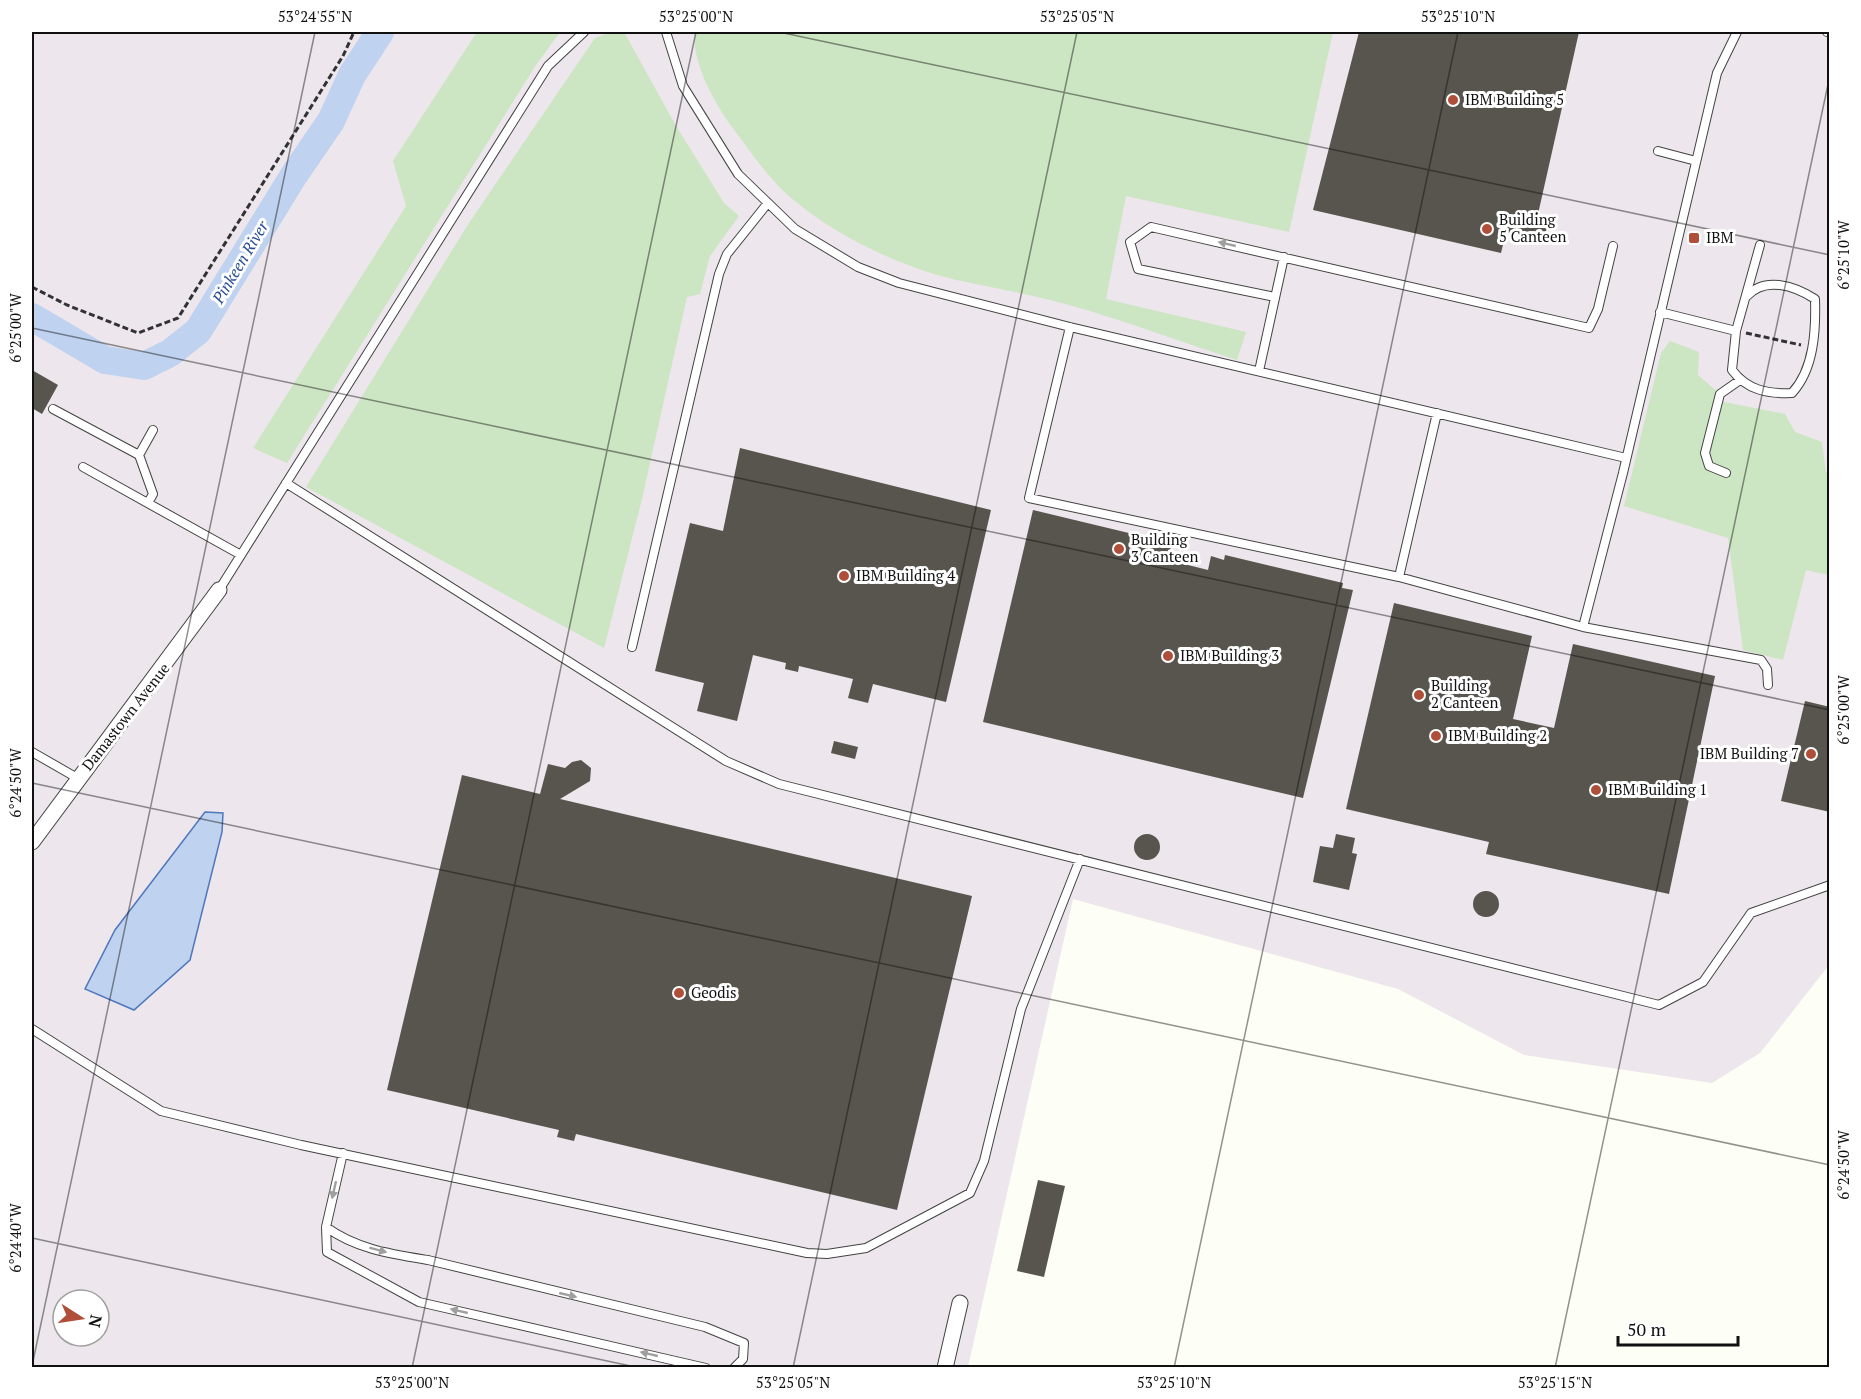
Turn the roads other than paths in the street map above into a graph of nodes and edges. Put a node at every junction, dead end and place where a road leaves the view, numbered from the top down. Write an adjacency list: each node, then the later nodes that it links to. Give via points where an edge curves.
1 (584, 32): 24 (lane, via 548,66)
2 (666, 32): 6 (lane, via 683,86 715,141 738,174)
3 (1737, 32): 5 (lane, via 1717,73)
4 (1658, 151): 5 (lane)
5 (1696, 161): 12 (lane)
6 (767, 204): 13 (lane, via 795,229 858,267 899,283); 30 (lane, via 727,254 719,274)
7 (1760, 245): 10 (lane)
8 (1613, 246): 9 (lane, via 1598,309 1589,328)
9 (1284, 257): 11 (lane); 11 (lane, one-way to 11, via 1151,227 1130,242 1138,269)
10 (1747, 296): 14 (lane); 16 (lane, via 1769,284 1815,299 1812,348 1802,382 1792,393 1761,391)
11 (1275, 297): 15 (lane)
12 (1660, 312): 14 (lane); 21 (lane)
13 (1070, 327): 15 (lane); 27 (lane, via 1029,498)
14 (1736, 331): 16 (lane, via 1732,370)
15 (1259, 371): 18 (lane)
16 (1740, 380): 23 (lane, via 1720,394 1705,453 1709,466)
17 (53, 409): 20 (lane)
18 (1437, 413): 21 (lane); 27 (lane)
19 (153, 430): 20 (lane)
20 (139, 455): 25 (lane, via 153,494)
21 (1626, 458): 29 (lane)
22 (83, 467): 25 (lane)
23 (1726, 473)
24 (285, 483): 26 (lane); 35 (lane, via 726,761 779,784)
25 (148, 503): 26 (lane)
26 (241, 555): 28 (lane)
27 (1399, 577): 29 (lane)
28 (219, 590): 33 (street, Damastown Avenue)
29 (1583, 627): 31 (lane, via 1761,660 1767,669)
30 (632, 647)
31 (1768, 685)
32 (32, 752): 33 (lane)
33 (79, 779): 34 (street, Damastown Avenue)
34 (32, 842)
35 (1080, 859): 36 (lane, via 1659,1005 1703,982 1751,913); 38 (lane, via 1022,1009 984,1161 970,1193 866,1248 807,1253)
36 (1830, 885)
37 (32, 1029): 38 (lane, via 161,1111)
38 (343, 1153): 39 (lane, one-way to 39)
39 (326, 1227): 41 (lane, one-way to 39, via 419,1302 327,1252); 42 (lane, one-way to 42, via 344,1240 383,1252 705,1327 744,1343 743,1359)
40 (960, 1303): 43 (street)
41 (706, 1368)
42 (734, 1368)
43 (945, 1368)

